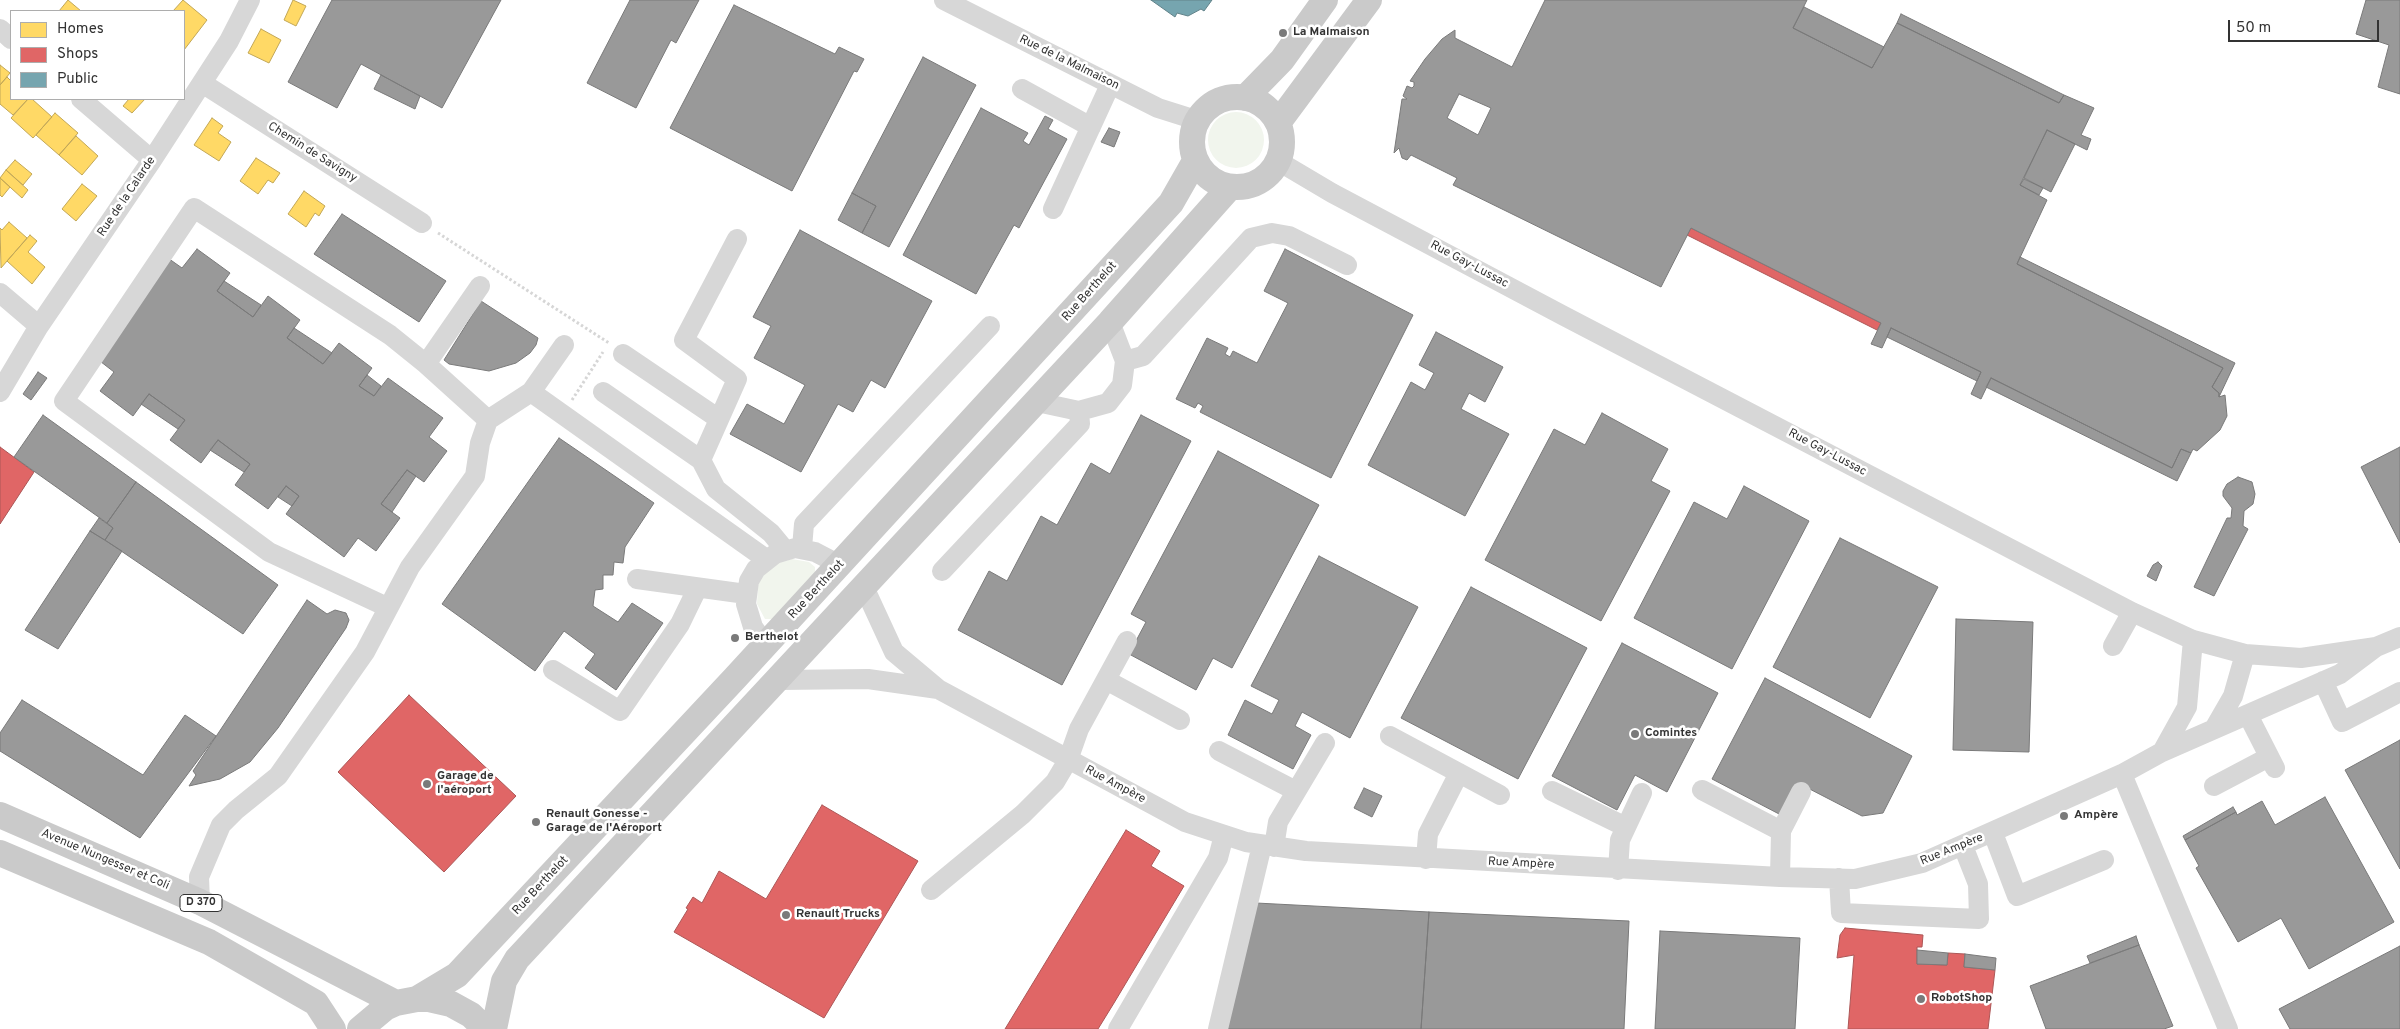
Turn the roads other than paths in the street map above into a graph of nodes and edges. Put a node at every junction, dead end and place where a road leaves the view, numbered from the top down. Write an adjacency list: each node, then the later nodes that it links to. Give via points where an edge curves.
1 (250, 0): 7 (street, Rue de la Calarde)
2 (944, 0): 8 (street, Rue de la Malmaison)
3 (1325, 0): 10 (main road, via 1282,60)
4 (1369, 0): 13 (main road)
5 (0, 29): 6 (street)
6 (10, 38)
7 (202, 83): 15 (street, Rue de la Calarde); 20 (street, Chemin de Savigny)
8 (1110, 85): 12 (street, Rue de la Malmaison, via 1158,108); 14 (street)
9 (1022, 89): 14 (street)
10 (1245, 98): 12 (main road, via 1220,100); 13 (main road, via 1267,108)
11 (82, 100): 15 (street)
12 (1196, 120): 16 (main road, via 1191,137)
13 (1278, 124): 17 (main road, via 1282,139)
14 (1091, 126): 19 (street)
15 (152, 160): 26 (street, Rue de la Calarde)
16 (1195, 161): 18 (main road, via 1209,178); 42 (main road, Rue Berthelot, via 1171,203)
17 (1278, 161): 18 (main road, via 1264,179 1242,188); 49 (street, Rue Gay-Lussac, via 1556,312)
18 (1230, 187): 25 (main road)
19 (1053, 209)
20 (422, 223)
21 (737, 239): 37 (street, via 684,340 737,378)
22 (1347, 265): 30 (street, via 1289,236 1272,232 1251,238 1143,356)
23 (480, 286): 31 (street)
24 (0, 294): 26 (street)
25 (1110, 322): 30 (street); 35 (main road)
26 (39, 326): 32 (street, Rue de la Calarde)
27 (990, 326): 40 (street, via 804,524)
28 (564, 345): 33 (street)
29 (623, 354): 37 (street)
30 (1125, 361): 36 (street, via 1122,385 1108,403)
31 (426, 364): 38 (street); 48 (street, via 390,334 194,208 64,401 269,552)
32 (0, 392)
33 (531, 392): 38 (street); 41 (street)
34 (603, 392): 39 (street)
35 (1037, 402): 36 (street); 45 (main road)
36 (1079, 411): 43 (street, via 1080,424)
37 (719, 419): 39 (street)
38 (488, 420): 48 (street, via 480,443 475,476 410,567)
39 (701, 460): 40 (street, via 716,489)
40 (794, 549): 41 (street); 42 (street)
41 (766, 559): 47 (street, via 756,569)
42 (840, 565): 53 (main road, Rue Berthelot)
43 (942, 572)
44 (636, 579): 46 (street)
45 (864, 587): 58 (main road); 61 (street, Rue Ampère, via 894,652)
46 (697, 589): 47 (street); 57 (street, via 680,624 620,711)
47 (746, 594): 53 (street, via 753,628)
48 (387, 607): 94 (street, via 365,652 278,776 221,825 199,878)
49 (2132, 612): 51 (street, Rue Gay-Lussac); 54 (street)
50 (2400, 637): 55 (street, Rue Gay-Lussac)
51 (2193, 640): 56 (street, Rue Gay-Lussac); 69 (street, via 2188,707)
52 (1127, 641): 59 (street)
53 (766, 645): 95 (main road, Rue Berthelot, via 457,975)
54 (2113, 646)
55 (2376, 647): 56 (street, Rue Gay-Lussac, via 2301,658); 60 (street, Rue Ampère, via 2340,674)
56 (2245, 654): 65 (street, via 2233,696)
57 (554, 670)
58 (779, 680): 61 (street, Rue Ampère, via 868,679); 99 (main road, via 517,959 504,981)
59 (1106, 680): 64 (street); 70 (street, via 1079,730)
60 (2323, 681): 62 (street, via 2342,722); 63 (street, Rue Ampère)
61 (938, 689): 70 (street, Rue Ampère)
62 (2400, 692)
63 (2248, 715): 65 (street, Rue Ampère); 73 (street, via 2272,762)
64 (1180, 720)
65 (2214, 729): 69 (street, Rue Ampère)
66 (1390, 736): 71 (street)
67 (1325, 743): 75 (street)
68 (1219, 751): 75 (street)
69 (2162, 752): 72 (street, Rue Ampère)
70 (1068, 760): 84 (street, Rue Ampère, via 1185,822); 93 (street, via 1055,782 1023,814)
71 (1459, 773): 79 (street); 88 (street, via 1428,834)
72 (2122, 774): 83 (street, Rue Ampère); 102 (street)
73 (2214, 786)
74 (1702, 790): 82 (street)
75 (1296, 791): 85 (street)
76 (1552, 791): 81 (street)
77 (1801, 792): 82 (street)
78 (1642, 793): 81 (street)
79 (1500, 795)
80 (0, 815): 94 (main road, Avenue Nungesser et Coli / D 370)
81 (1626, 827): 90 (street, via 1620,840)
82 (1781, 830): 91 (street)
83 (1993, 833): 86 (street, Rue Ampère); 89 (street, via 2017,896)
84 (1224, 835): 85 (street, Rue Ampère); 100 (street, via 1218,858)
85 (1268, 846): 88 (street, Rue Ampère); 101 (street)
86 (1963, 846): 92 (street, Rue Ampère, via 1922,863 1855,879); 92 (street, via 1978,884 1979,919 1841,913)
87 (0, 853): 96 (main road, D 370, via 209,942 316,1003)
88 (1426, 859): 90 (street, Rue Ampère)
89 (2104, 860)
90 (1618, 870): 91 (street, Rue Ampère)
91 (1780, 878): 92 (street, Rue Ampère)
92 (1839, 878)
93 (931, 890)
94 (200, 902): 95 (main road, Avenue Nungesser et Coli / D 370)
95 (406, 1001): 97 (main road, Rue Berthelot, via 375,1014); 98 (main road, via 429,999 451,1004 471,1015)
96 (333, 1029)
97 (360, 1029)
98 (484, 1029)
99 (494, 1029)
100 (1118, 1029)
101 (1218, 1029)
102 (2228, 1029)

